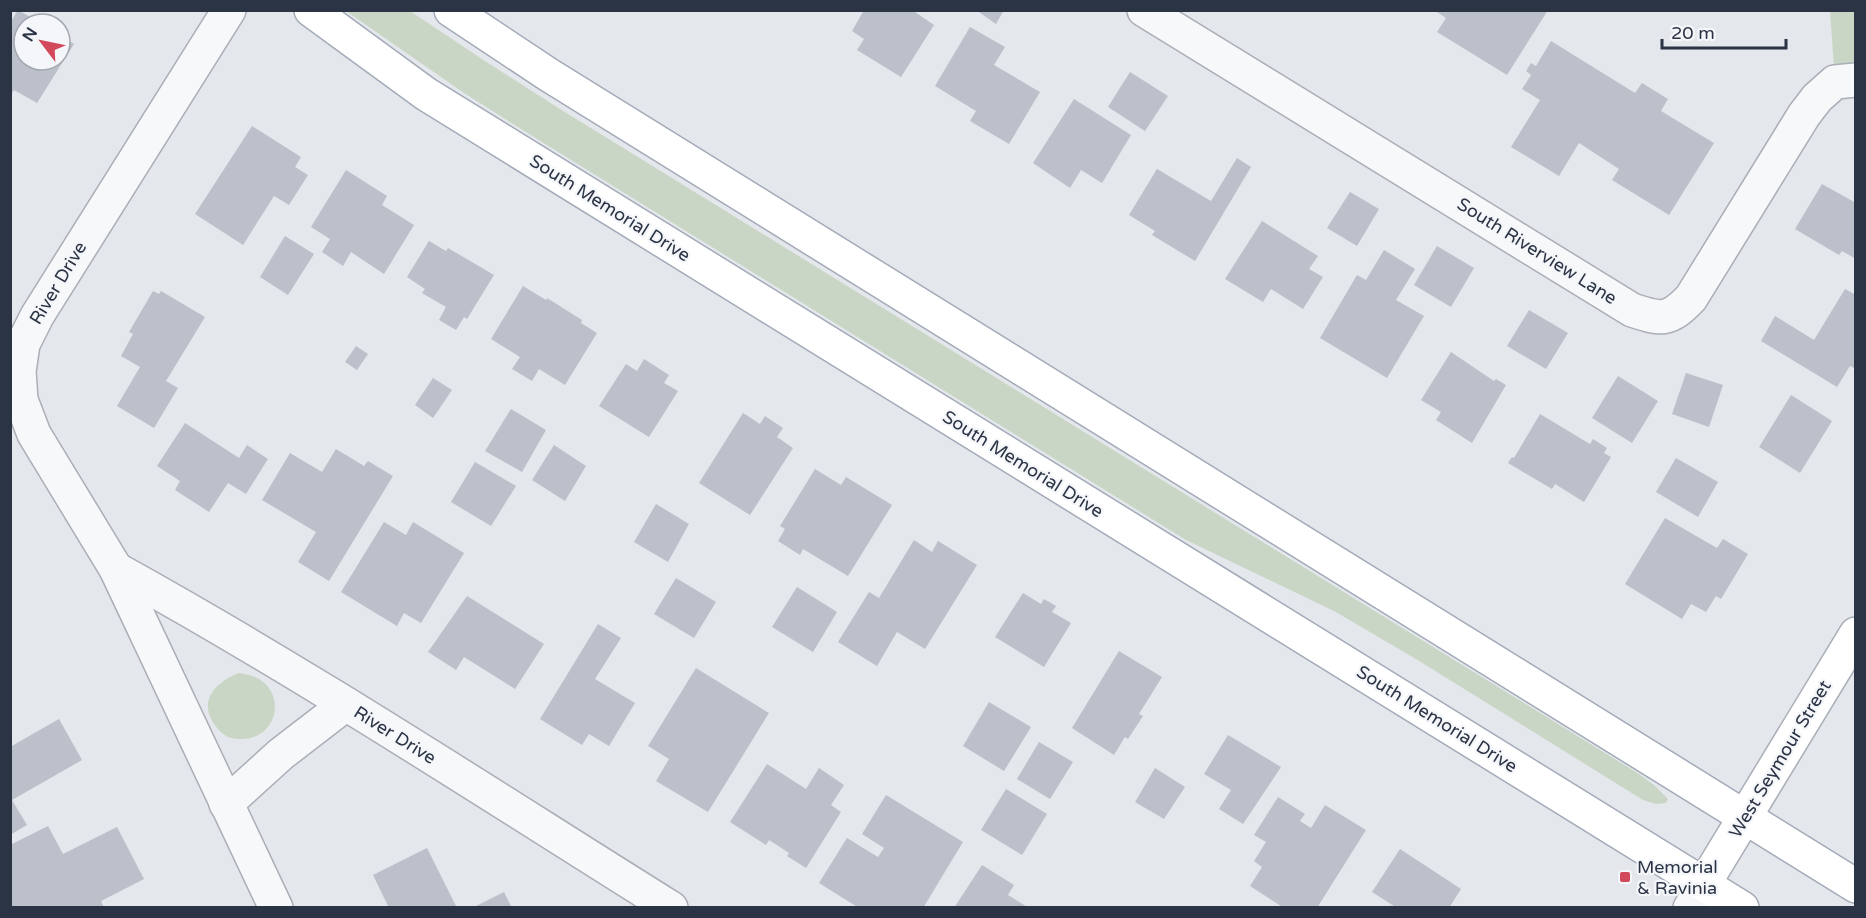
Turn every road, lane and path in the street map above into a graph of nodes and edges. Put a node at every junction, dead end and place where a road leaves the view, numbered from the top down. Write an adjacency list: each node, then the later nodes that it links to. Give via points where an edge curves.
1 (229, 10): 6 (street, River Drive, via 23,344 19,371 21,400 34,434)
2 (311, 10): 12 (main road, South Memorial Drive, via 426,94)
3 (451, 10): 10 (main road, via 549,75)
4 (1144, 10): 5 (street, South Riverview Lane, via 1632,310 1657,317 1678,312 1691,298 1817,98 1835,82)
5 (1856, 80)
6 (116, 569): 8 (street, River Drive); 9 (street, River Drive)
7 (1856, 634): 10 (main road, West Seymour Street)
8 (346, 704): 9 (street, via 281,754); 14 (street, River Drive)
9 (226, 804): 13 (street, River Drive)
10 (1744, 818): 11 (main road); 12 (main road, West Seymour Street)
11 (1856, 886)
12 (1697, 896): 15 (main road, South Memorial Drive)
13 (276, 908)
14 (671, 908)
15 (1742, 908)

